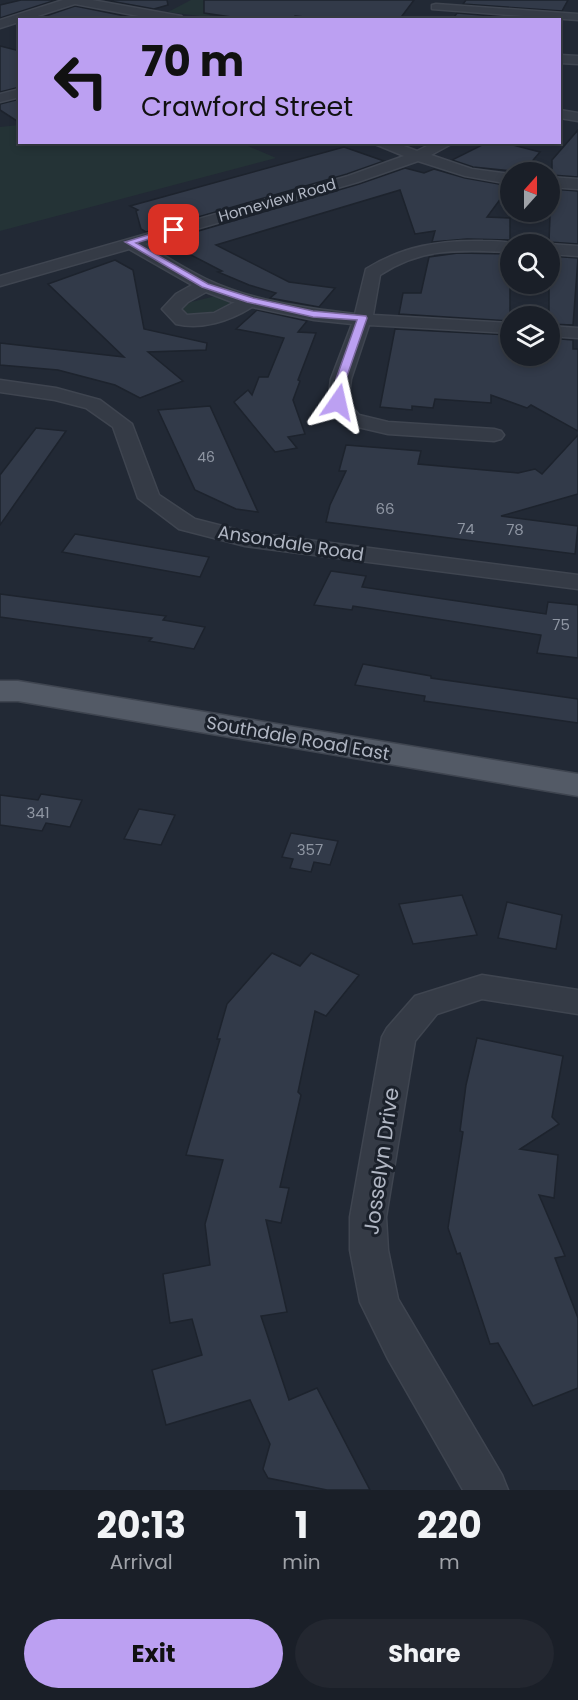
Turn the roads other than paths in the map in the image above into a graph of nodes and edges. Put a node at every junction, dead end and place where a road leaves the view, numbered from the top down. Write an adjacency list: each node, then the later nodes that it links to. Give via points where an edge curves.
1 (74, 0): 4 (street); 6 (street)
2 (436, 8): 3 (street)
3 (578, 17)
4 (18, 18)
5 (18, 18): 7 (street)
6 (170, 18)
7 (0, 24)
8 (561, 59): 9 (street)
9 (578, 60)
10 (18, 94): 11 (street)
11 (0, 98)
12 (561, 114): 13 (street)
13 (578, 117)
14 (383, 144): 16 (street)
15 (444, 144): 16 (street, Homeview Road)
16 (417, 156): 17 (street); 20 (street, Homeview Road)
17 (500, 178)
18 (560, 183): 19 (street)
19 (578, 184)
20 (129, 242): 24 (street, Homeview Road); 25 (street)
21 (500, 247): 27 (street, via 425,248 392,259 372,273)
22 (560, 250): 23 (street)
23 (578, 251)
24 (0, 281)
25 (205, 285): 26 (street); 26 (street, via 171,309 182,320 214,320)
26 (250, 300): 27 (street, via 313,314)
27 (363, 318): 28 (street); 32 (street, via 341,379 338,402 352,420 388,428)
28 (500, 327)
29 (560, 332): 30 (street)
30 (578, 333)
31 (0, 386): 33 (street, Ansondale Road, via 93,404 122,424 149,498 187,524 245,539)
32 (494, 435)
33 (578, 582)
34 (6, 688): 35 (main road, Southdale Road East)
35 (578, 785)
36 (578, 1002): 37 (street, Josselyn Drive, via 482,987 426,1005 399,1037 368,1217 371,1261 379,1302)
37 (487, 1490)

